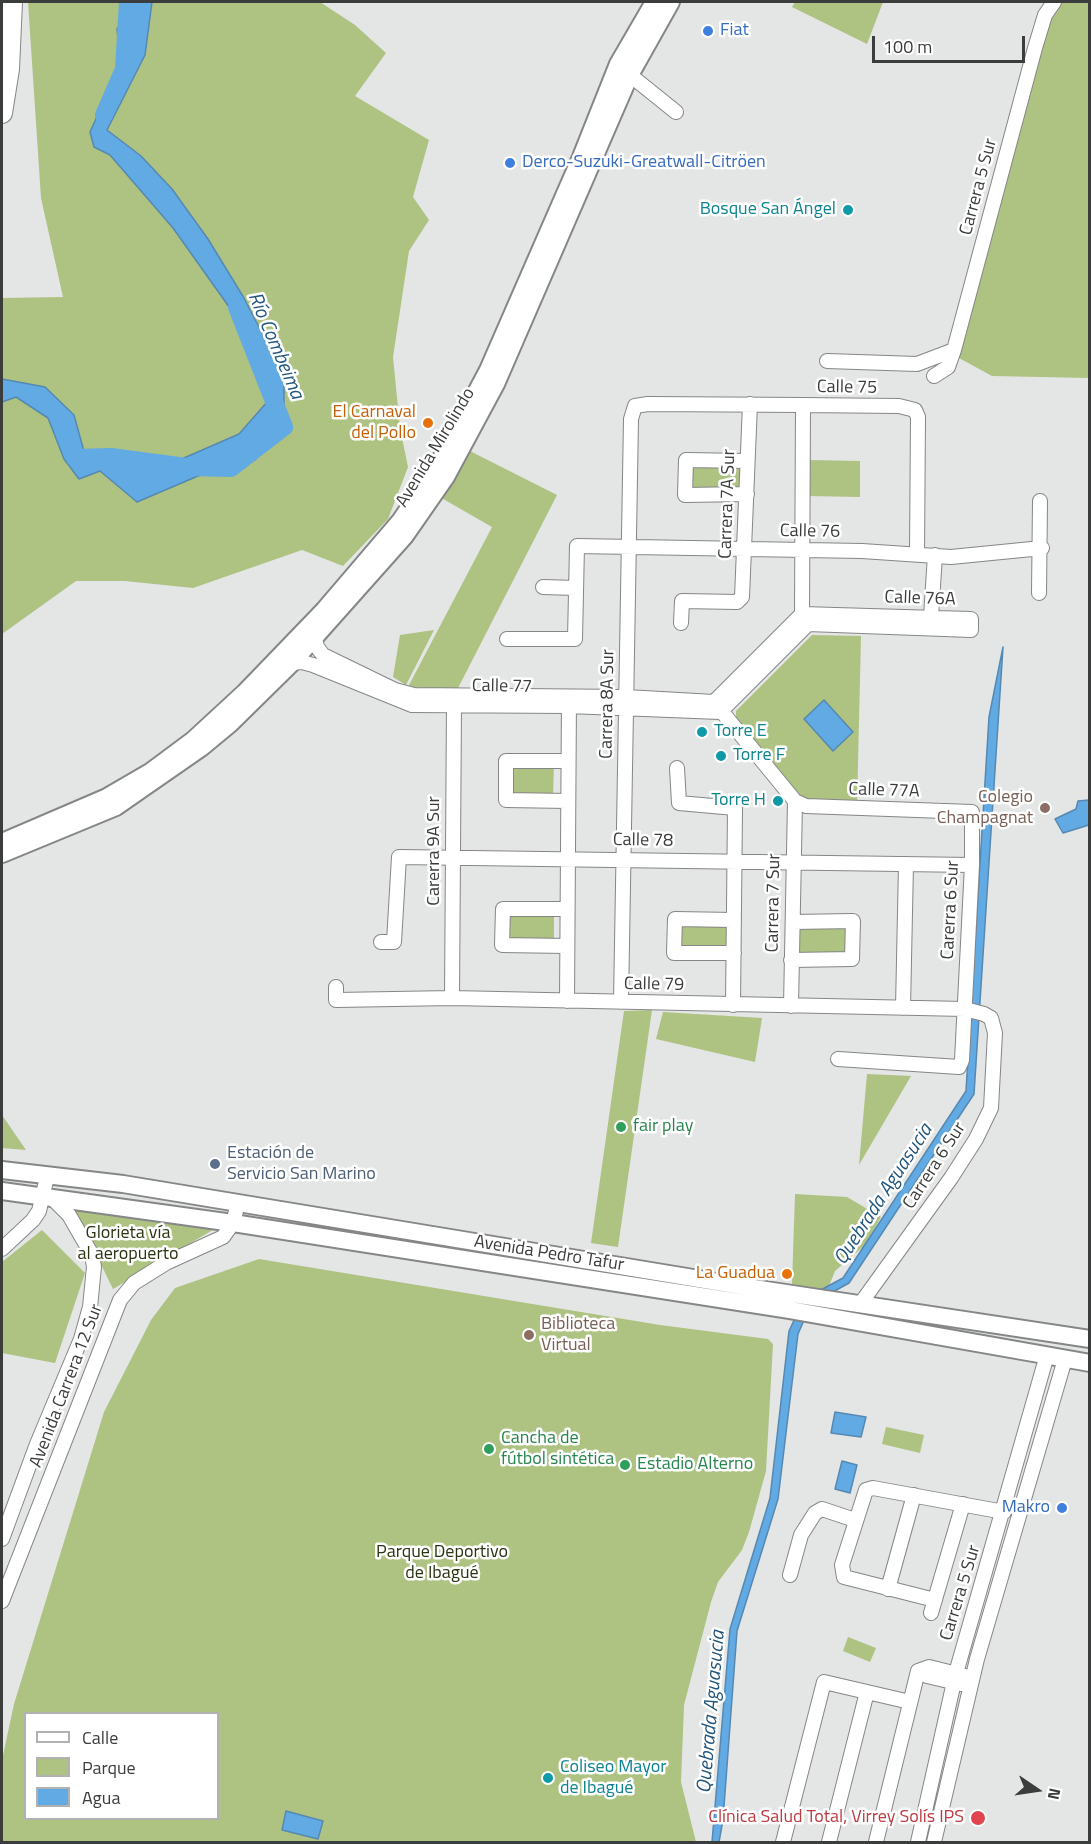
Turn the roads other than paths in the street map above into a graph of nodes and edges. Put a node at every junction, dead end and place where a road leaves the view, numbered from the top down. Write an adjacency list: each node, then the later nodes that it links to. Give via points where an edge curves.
1 (12, 2): 7 (highway, via 9,69)
2 (654, 2): 43 (main road, Avenida Mirolindo, via 618,64 488,370 436,468 399,521 324,610 193,740 107,797)
3 (671, 2): 5 (main road, Avenida Mirolindo)
4 (1054, 2): 8 (street, Carrera 5 Sur, via 1045,15 1035,48)
5 (630, 75): 6 (street); 31 (main road, Avenida Mirolindo, via 523,324 464,446 405,536)
6 (676, 112)
7 (2, 113)
8 (954, 350): 9 (street, via 917,364); 10 (street, Carrera 5 Sur, via 948,367)
9 (827, 361)
10 (933, 376)
11 (750, 405): 12 (street, Calle 75); 13 (street, Calle 75); 14 (street, Carrera 7A Sur)
12 (803, 405): 21 (street); 22 (street, Calle 75, via 899,406 915,410)
13 (635, 406): 18 (street, Carrera 8A Sur, via 631,419)
14 (747, 461): 15 (street, Carrera 7A Sur); 15 (street, via 686,460 685,495)
15 (747, 494): 20 (street, Carrera 7A Sur)
16 (1040, 501): 19 (street)
17 (577, 546): 18 (street, Calle 76); 25 (street, Carrera 8A Sur)
18 (629, 546): 20 (street, Calle 76); 36 (street, Carrera 8A Sur)
19 (1042, 548): 23 (street, Calle 76, via 951,557); 26 (street)
20 (744, 549): 21 (street, Calle 76); 30 (street, Carrera 7A Sur, via 742,597 737,602 682,601)
21 (802, 550): 22 (street, Calle 76); 28 (street)
22 (917, 553): 23 (street, Calle 76)
23 (935, 555): 27 (street)
24 (543, 587): 25 (street)
25 (576, 588): 32 (street, Carrera 8A Sur, via 575,639)
26 (1040, 593)
27 (931, 617): 29 (street, Calle 76A); 29 (street, Calle 76A, via 971,619 971,630)
28 (805, 619): 29 (street, Calle 76A); 37 (street)
29 (909, 621)
30 (681, 623)
31 (315, 639): 33 (main road, Avenida Mirolindo); 35 (street, Calle 77, via 323,655 395,690)
32 (507, 639)
33 (292, 663): 35 (street, Calle 77, via 313,665 412,705); 44 (main road, Avenida Mirolindo, via 231,724 135,795 99,815)
34 (568, 701): 35 (street, Calle 77); 36 (street, Calle 77); 38 (street)
35 (448, 702): 45 (street, Carerra 9A Sur)
36 (626, 702): 37 (street, Calle 77); 47 (street, Carrera 8A Sur)
37 (717, 707): 41 (street)
38 (568, 760): 40 (street); 40 (street, via 506,761 506,800)
39 (677, 768): 48 (street, via 679,803 735,808)
40 (568, 801): 46 (street)
41 (795, 801): 42 (street, Calle 77A, via 806,806); 49 (street, Carrera 7 Sur)
42 (972, 812): 51 (street, Carerra 6 Sur)
43 (2, 842)
44 (2, 854)
45 (453, 856): 46 (street, Calle 78); 55 (street, Calle 78, via 399,857); 60 (street, Carerra 9A Sur)
46 (567, 857): 47 (street, Calle 78); 52 (street)
47 (623, 859): 48 (street, Calle 78); 62 (street, Carrera 8A Sur)
48 (735, 861): 49 (street, Calle 78); 53 (street)
49 (793, 862): 50 (street, Calle 78); 54 (street, Carrera 7 Sur)
50 (906, 864): 51 (street, Calle 78); 65 (street)
51 (972, 865): 66 (street, Carerra 6 Sur)
52 (567, 909): 56 (street); 56 (street, via 502,909 502,945)
53 (734, 920): 57 (street); 57 (street, via 675,919 674,953)
54 (793, 922): 58 (street, Carrera 7 Sur); 58 (street, via 853,921 852,959)
55 (388, 942)
56 (567, 946): 61 (street)
57 (734, 953): 63 (street)
58 (791, 960): 64 (street, Carrera 7 Sur)
59 (336, 994): 60 (street, Calle 79)
60 (452, 998): 61 (street, Calle 79)
61 (567, 1001): 62 (street, Calle 79)
62 (621, 1002): 63 (street, Calle 79)
63 (733, 1005): 64 (street, Calle 79)
64 (791, 1006): 65 (street, Calle 79)
65 (903, 1008): 66 (street, Calle 79)
66 (973, 1011): 67 (street, Carerra 6 Sur, via 959,1067); 75 (street, Carrera 6 Sur, via 991,1018 995,1033 991,1108 951,1178)
67 (838, 1059)
68 (2, 1170): 69 (main road, Avenida Pedro Tafur)
69 (47, 1177): 71 (street); 72 (main road, Avenida Pedro Tafur, via 63,1176)
70 (2, 1191): 71 (main road, Avenida Pedro Tafur)
71 (47, 1196): 73 (main road, Avenida Pedro Tafur); 74 (street, via 33,1221); 84 (street, Avenida Carrera 12 Sur, via 69,1215 92,1255 90,1307)
72 (238, 1203): 73 (street); 75 (main road, Avenida Pedro Tafur)
73 (233, 1223): 77 (main road, Avenida Pedro Tafur, via 815,1314); 87 (street, Avenida Carrera 12 Sur, via 224,1237 166,1263 134,1283 120,1300)
74 (2, 1249)
75 (861, 1303): 76 (main road, Avenida Pedro Tafur)
76 (1089, 1339)
77 (1047, 1355): 78 (main road, Avenida Pedro Tafur); 82 (street, Carrera 5 Sur)
78 (1065, 1359): 79 (main road, Avenida Pedro Tafur); 89 (street, Carrera 5 Sur)
79 (1089, 1363)
80 (914, 1495): 81 (street); 83 (street, via 866,1490); 86 (street)
81 (963, 1504): 82 (street); 86 (street, via 933,1606)
82 (1004, 1512): 88 (street, Carrera 5 Sur)
83 (855, 1520): 85 (street, via 822,1509 815,1513 801,1535); 86 (street, via 842,1572 850,1580)
84 (2, 1539)
85 (790, 1575)
86 (888, 1589)
87 (2, 1601)
88 (955, 1678): 89 (street); 91 (street, via 929,1667 918,1671); 95 (street, Carrera 5 Sur)
89 (972, 1682): 96 (street, Carrera 5 Sur)
90 (867, 1692): 91 (street); 92 (street, via 824,1682); 93 (street)
91 (910, 1702): 94 (street)
92 (783, 1842)
93 (829, 1842)
94 (876, 1842)
95 (918, 1842)
96 (934, 1842)

